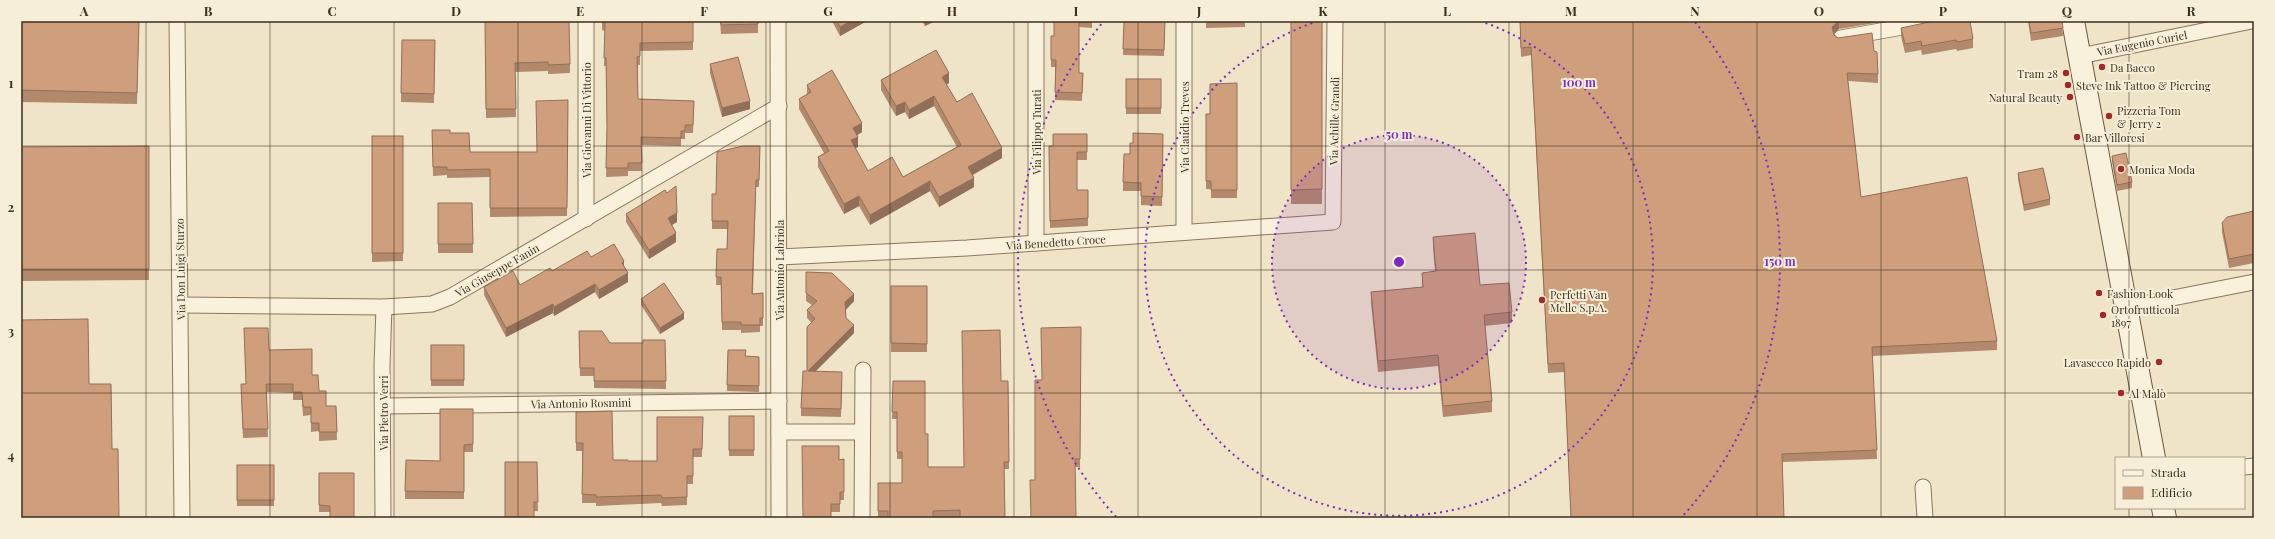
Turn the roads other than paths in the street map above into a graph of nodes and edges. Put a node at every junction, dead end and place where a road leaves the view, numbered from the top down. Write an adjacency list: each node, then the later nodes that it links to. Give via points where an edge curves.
1 (178, 21): 19 (street, Via Don Luigi Sturzo)
2 (586, 21): 13 (street, Via Giovanni Di Vittorio)
3 (778, 21): 12 (street, Via Antonio Labriola)
4 (1036, 21): 16 (street, Via Filippo Turati)
5 (1184, 21): 15 (street, Via Claudio Treves)
6 (1335, 21): 14 (street, Via Achille Grandi)
7 (1936, 21): 10 (street)
8 (2073, 21): 11 (street)
9 (2252, 21): 11 (street, Via Eugenio Curiel)
10 (1841, 38)
11 (2080, 56): 21 (street)
12 (779, 106): 13 (street, Via Giuseppe Fanin); 17 (street, Via Antonio Labriola)
13 (586, 219): 20 (street, Via Giuseppe Fanin, via 450,297 432,304)
14 (1333, 222): 15 (street, Via Benedetto Croce)
15 (1184, 232): 16 (street, Via Benedetto Croce)
16 (1036, 243): 17 (street, Via Benedetto Croce)
17 (779, 257): 23 (street, Via Antonio Labriola)
18 (2254, 282): 21 (street)
19 (180, 305): 20 (street, Via Giuseppe Fanin); 29 (street, Via Don Luigi Sturzo)
20 (384, 307): 24 (street, Via Pietro Verri)
21 (2127, 307): 27 (street)
22 (863, 370): 26 (street)
23 (779, 401): 24 (street, Via Antonio Rosmini); 25 (street, Via Antonio Labriola)
24 (383, 406): 30 (street, Via Pietro Verri)
25 (779, 432): 26 (street); 31 (street, Via Antonio Labriola)
26 (862, 432): 32 (street)
27 (2154, 457)
28 (1923, 487): 33 (street)
29 (182, 518)
30 (383, 518)
31 (779, 518)
32 (862, 518)
33 (1925, 518)

